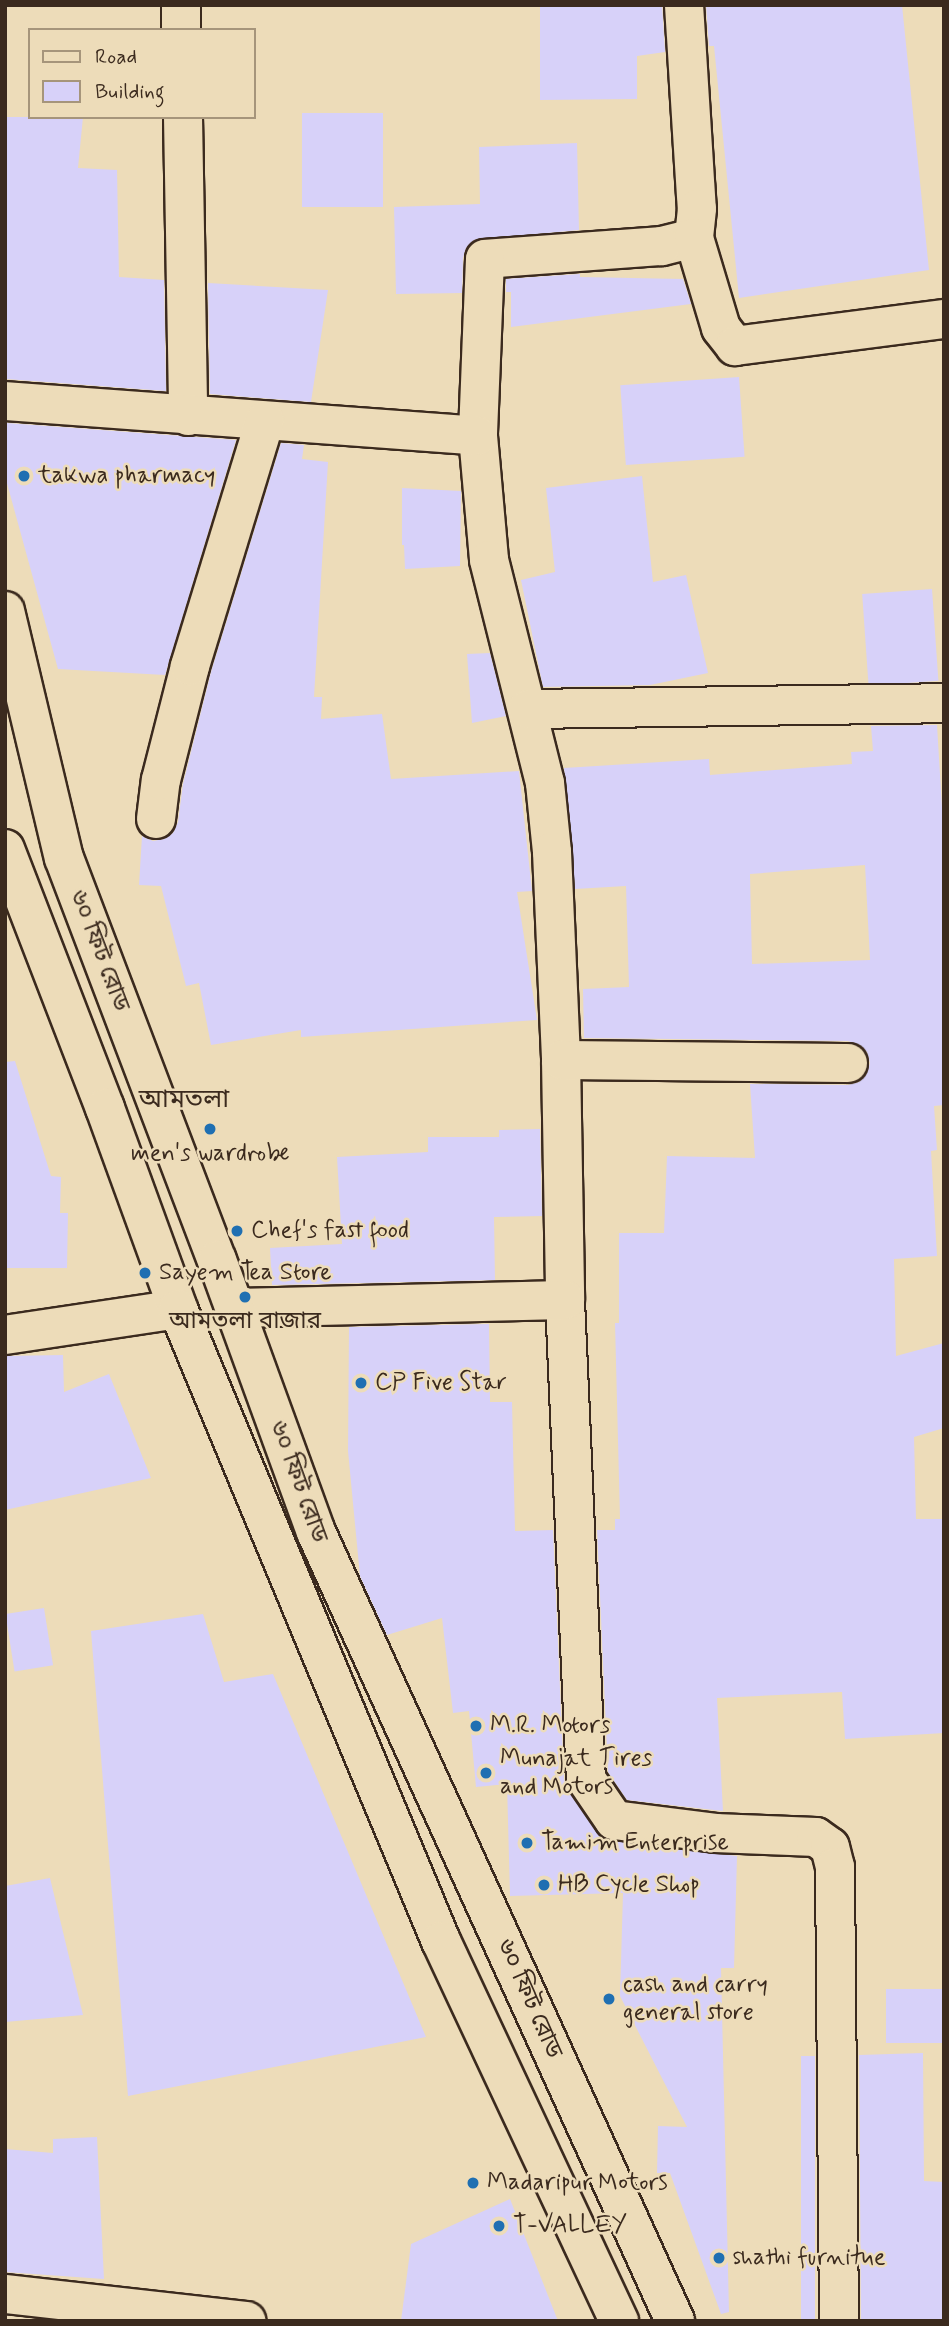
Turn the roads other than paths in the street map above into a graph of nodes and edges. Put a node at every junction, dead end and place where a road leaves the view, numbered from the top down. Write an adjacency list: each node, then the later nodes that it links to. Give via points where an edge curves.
1 (181, 5): 3 (street)
2 (684, 5): 5 (street, via 697,209)
3 (181, 28)
4 (183, 119): 8 (street)
5 (694, 238): 6 (street, via 721,328 735,346); 10 (street, via 662,246 485,259)
6 (944, 319)
7 (5, 401): 8 (street)
8 (188, 416): 9 (street)
9 (265, 421): 10 (street); 14 (street, via 190,666 161,780)
10 (478, 436): 13 (street, via 489,561)
11 (5, 611): 18 (street, ৬০ ফিট রোড, via 64,858)
12 (944, 702): 13 (street)
13 (528, 709): 16 (street, via 545,783 552,852)
14 (156, 819)
15 (5, 849): 19 (street, ৬০ ফিট রোড)
16 (561, 1060): 17 (street); 20 (street)
17 (848, 1063)
18 (217, 1259): 19 (street); 21 (street, ৬০ ফিট রোড)
19 (163, 1270): 22 (street, ৬০ ফিট রোড)
20 (565, 1300): 21 (street); 28 (street, via 586,1779 614,1820 715,1833 816,1838 830,1847 835,1867)
21 (235, 1308): 27 (street, ৬০ ফিট রোড, via 316,1532)
22 (178, 1309): 23 (street); 26 (street, ৬০ ফিট রোড, via 441,1941)
23 (5, 1335)
24 (5, 2294): 25 (street)
25 (246, 2321)
26 (618, 2321)
27 (675, 2321)
28 (839, 2321)

